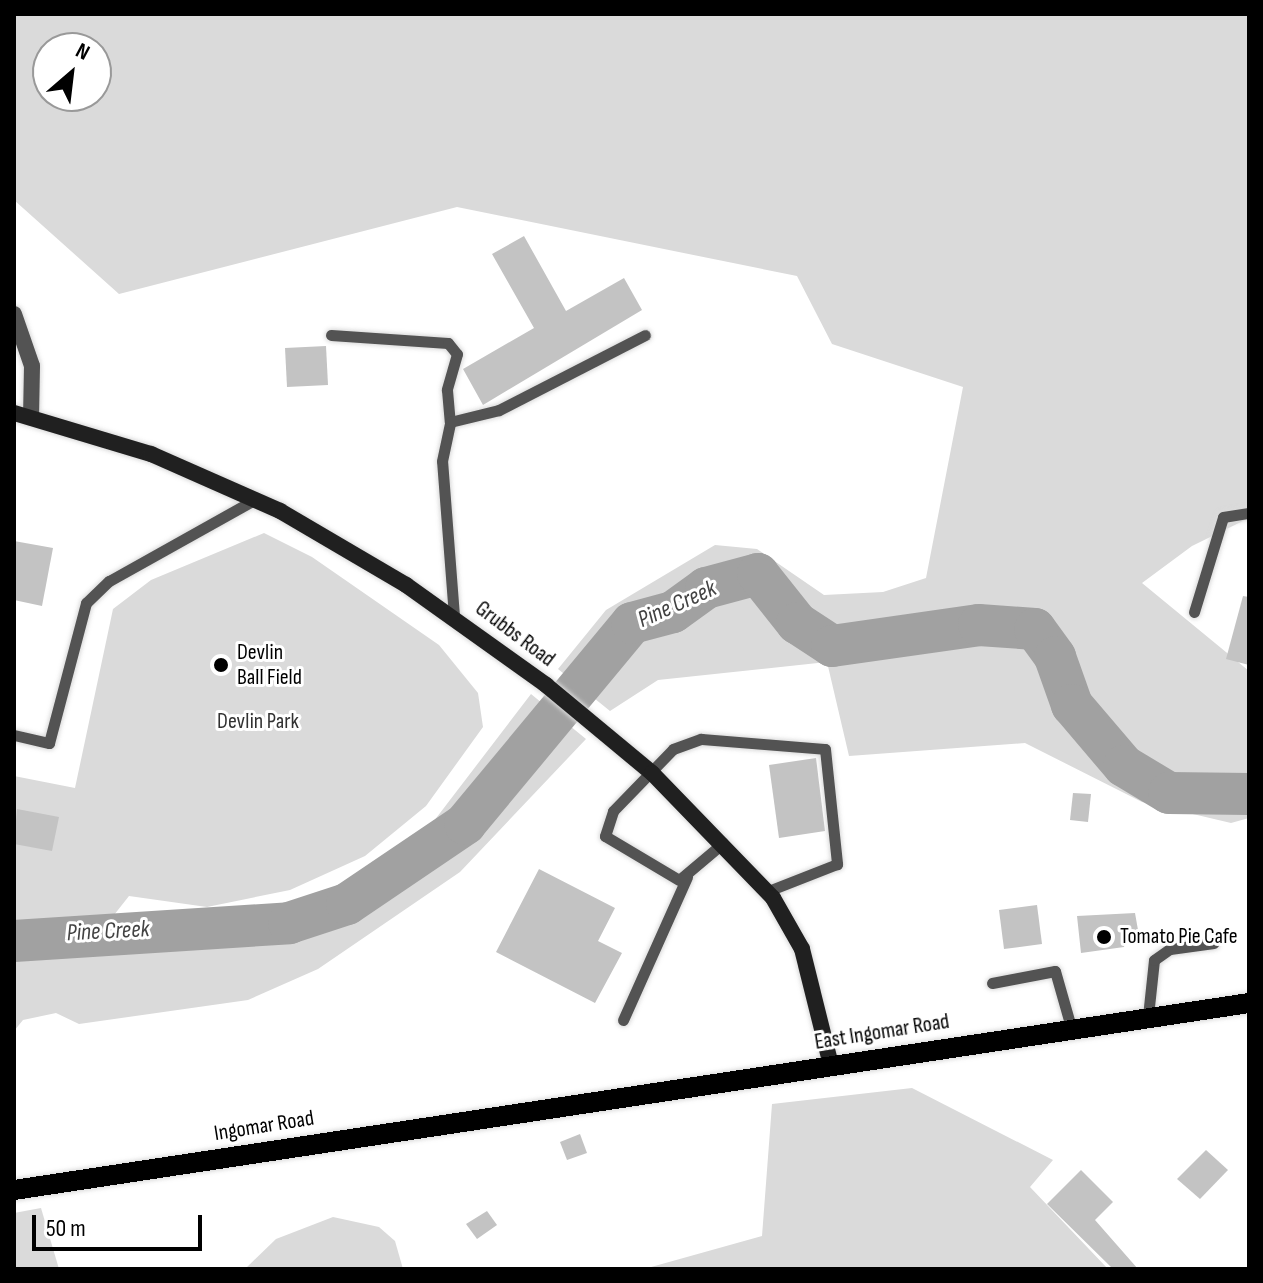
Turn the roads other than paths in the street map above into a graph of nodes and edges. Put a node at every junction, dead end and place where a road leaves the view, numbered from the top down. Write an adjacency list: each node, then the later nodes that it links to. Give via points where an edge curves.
1 (14, 314): 5 (street, via 32,366)
2 (331, 335): 6 (lane, via 448,343 457,354 447,390)
3 (645, 335): 6 (lane, via 499,410)
4 (14, 413): 5 (street, Grubbs Road)
5 (31, 417): 7 (street, Grubbs Road, via 151,454)
6 (450, 422): 10 (lane, via 442,461)
7 (256, 499): 10 (street, Grubbs Road); 11 (lane, via 109,581 86,603 49,743)
8 (1249, 513): 9 (lane, via 1223,517)
9 (1194, 612)
10 (454, 616): 12 (street, Grubbs Road)
11 (14, 735)
12 (652, 773): 13 (street, Grubbs Road); 14 (lane, via 608,818 605,836 674,879); 15 (lane, via 673,749 701,739 825,749 837,864)
13 (723, 843): 14 (lane); 15 (street, Grubbs Road)
14 (687, 877): 20 (lane)
15 (768, 891): 22 (street, Grubbs Road, via 802,949)
16 (1214, 943): 19 (lane, via 1170,949 1154,960)
17 (992, 983): 21 (lane, via 1055,971)
18 (1249, 1003): 19 (main road, East Ingomar Road)
19 (1148, 1016): 21 (main road, East Ingomar Road)
20 (623, 1020)
21 (1071, 1027): 22 (main road, East Ingomar Road)
22 (831, 1065): 23 (main road, East Ingomar Road)
23 (522, 1111): 24 (main road, Ingomar Road)
24 (14, 1190)

